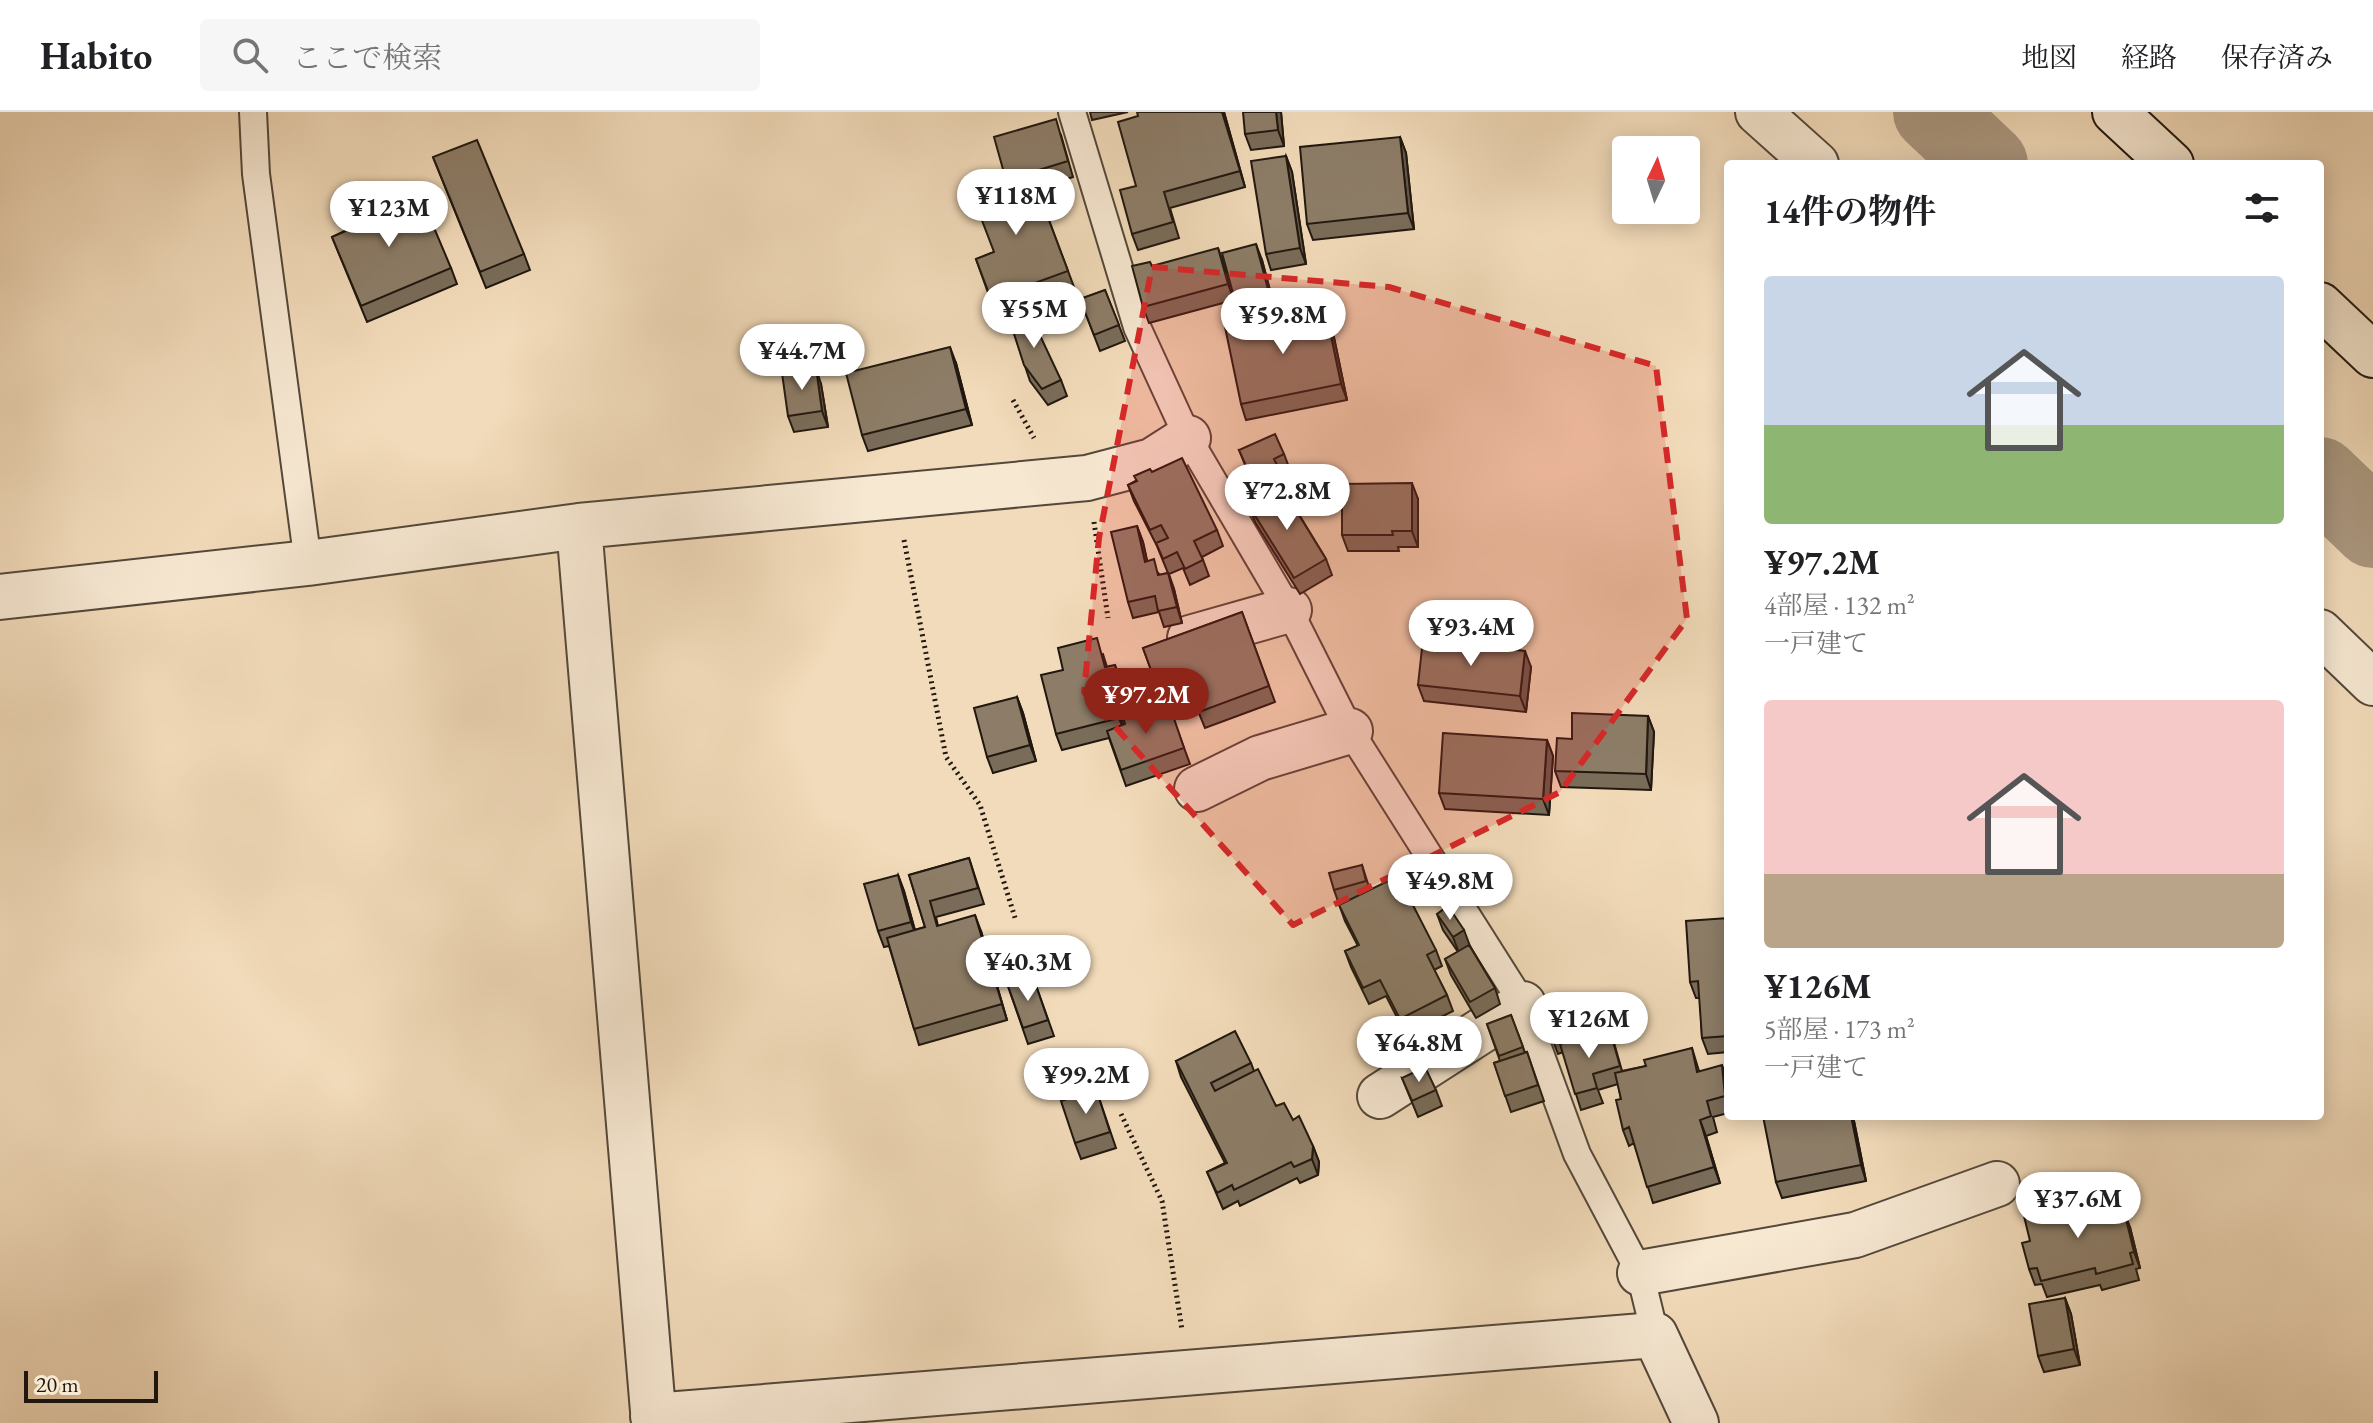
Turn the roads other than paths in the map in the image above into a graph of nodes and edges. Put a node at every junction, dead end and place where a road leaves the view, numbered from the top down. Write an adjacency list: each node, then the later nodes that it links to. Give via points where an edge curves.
1 (253, 112): 11 (lane, via 256,174)
2 (1072, 112): 9 (lane, via 1137,327)
3 (1758, 112): 5 (street)
4 (2115, 112): 6 (street)
5 (1812, 160)
6 (2167, 160)
7 (2324, 309): 8 (street)
8 (2373, 355)
9 (1188, 438): 10 (street, via 1152,461 1087,478); 13 (lane)
10 (579, 526): 11 (street); 24 (street)
11 (308, 563): 12 (street)
12 (0, 597)
13 (1289, 610): 15 (street); 17 (lane)
14 (2324, 636): 16 (street)
15 (1157, 647)
16 (2373, 683)
17 (1350, 731): 18 (street, via 1260,758); 19 (lane)
18 (1197, 789)
19 (1523, 1004): 20 (street); 22 (lane, via 1577,1154)
20 (1380, 1096)
21 (1997, 1184): 22 (street, via 1855,1235)
22 (1640, 1273): 23 (lane)
23 (1655, 1335): 24 (street); 25 (street)
24 (653, 1419)
25 (1696, 1423)

